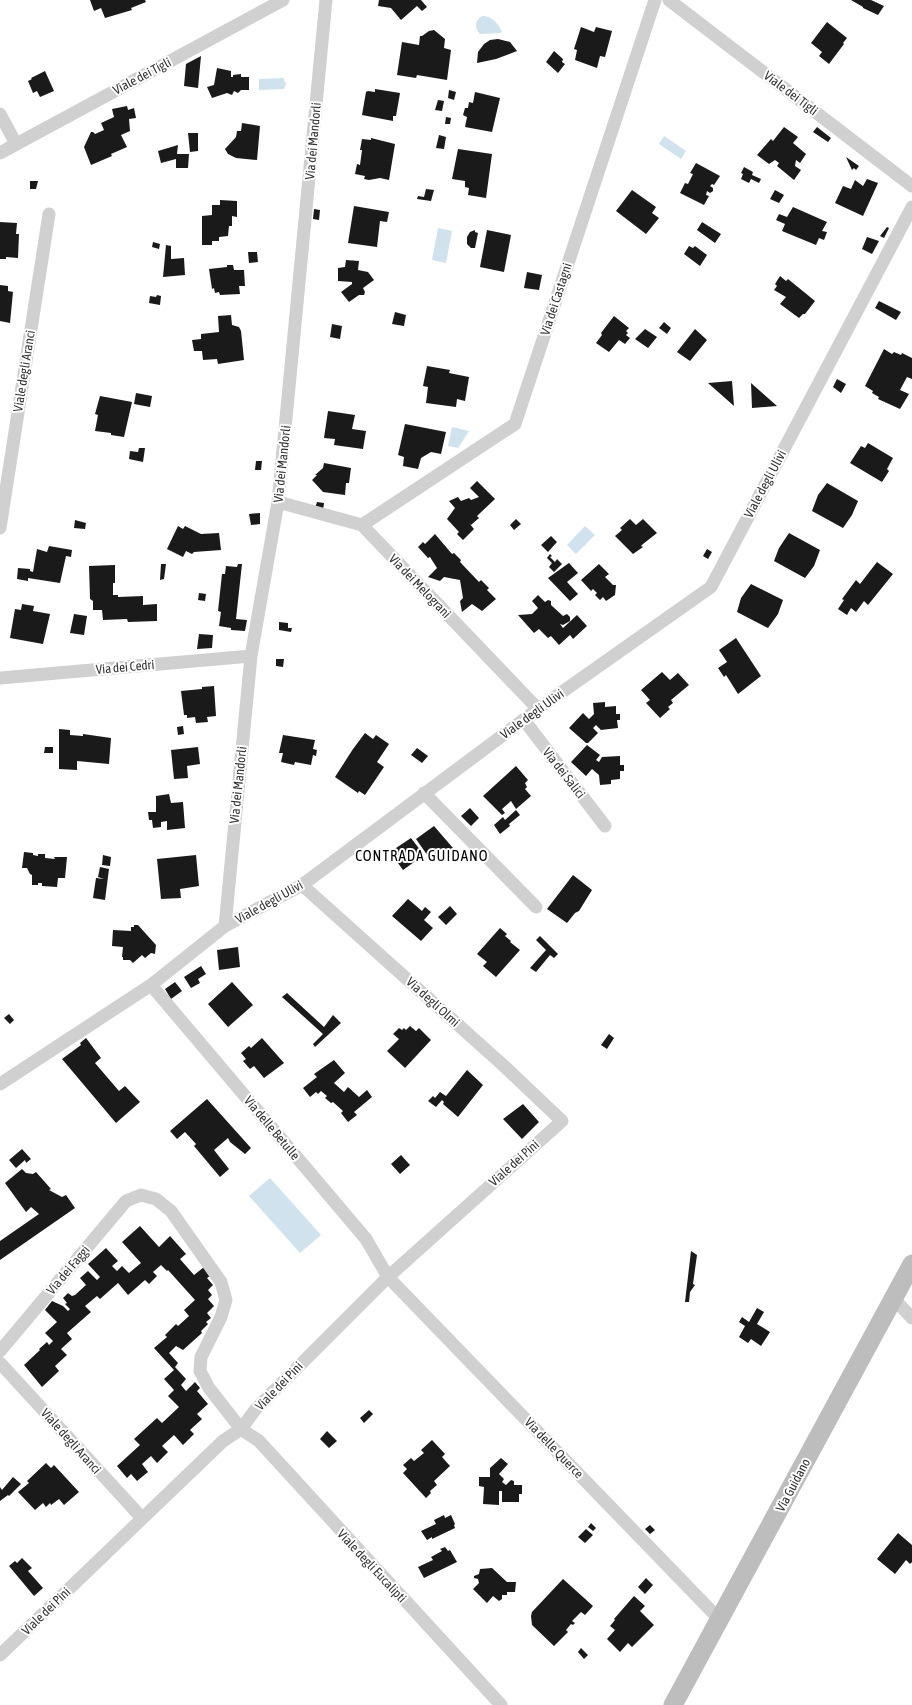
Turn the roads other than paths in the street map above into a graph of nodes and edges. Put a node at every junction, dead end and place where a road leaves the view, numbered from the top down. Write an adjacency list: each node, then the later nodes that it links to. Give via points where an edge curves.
1 (283, 0): 6 (street, Viale dei Tigli)
2 (326, 0): 11 (street, Via dei Mandorli)
3 (655, 0): 12 (street, Via dei Castagni, via 515,424)
4 (670, 0): 8 (street, Viale dei Tigli)
5 (0, 114): 6 (street)
6 (16, 144): 7 (street, Viale dei Tigli)
7 (0, 153)
8 (912, 186)
9 (912, 207): 16 (street, Viale degli Ulivi, via 711,587)
10 (49, 214): 13 (street, Viale degli Aranci)
11 (278, 502): 12 (street); 14 (street, Via dei Mandorli)
12 (362, 525): 16 (street, Via dei Melograni)
13 (0, 528)
14 (251, 656): 15 (street, Via dei Cedri); 22 (street, Via dei Mandorli)
15 (0, 678)
16 (538, 709): 17 (street, Viale degli Ulivi)
17 (524, 720): 18 (street, Viale degli Ulivi); 19 (street, Via dei Salici)
18 (424, 793): 20 (street, Viale degli Ulivi); 21 (street)
19 (605, 826)
20 (302, 885): 22 (street, Viale degli Ulivi); 25 (street, Via degli Olmi)
21 (536, 908)
22 (225, 926): 23 (street, Viale degli Ulivi)
23 (151, 985): 24 (street, Viale degli Ulivi); 28 (street, Via delle Betulle, via 366,1239)
24 (0, 1084)
25 (562, 1120): 28 (street, Viale dei Pini)
26 (141, 1195): 31 (street, Via dei Faggi, via 126,1201); 33 (street, Viale degli Eucalipti, via 156,1199 171,1211 221,1282 226,1300 201,1356 200,1371 209,1388)
27 (912, 1264): 29 (main road, Via Guidano)
28 (388, 1277): 33 (street, Viale dei Pini, via 255,1410); 35 (street, Via delle Querce)
29 (894, 1298): 30 (street); 35 (main road, Via Guidano)
30 (912, 1318)
31 (0, 1351)
32 (0, 1363): 34 (street, Viale degli Aranci)
33 (241, 1429): 34 (street, Viale dei Pini, via 223,1441); 37 (street, Viale degli Eucalipti, via 259,1441)
34 (142, 1518): 36 (street, Viale dei Pini)
35 (720, 1620): 38 (main road, Via Guidano)
36 (0, 1655)
37 (501, 1705)
38 (673, 1705)

